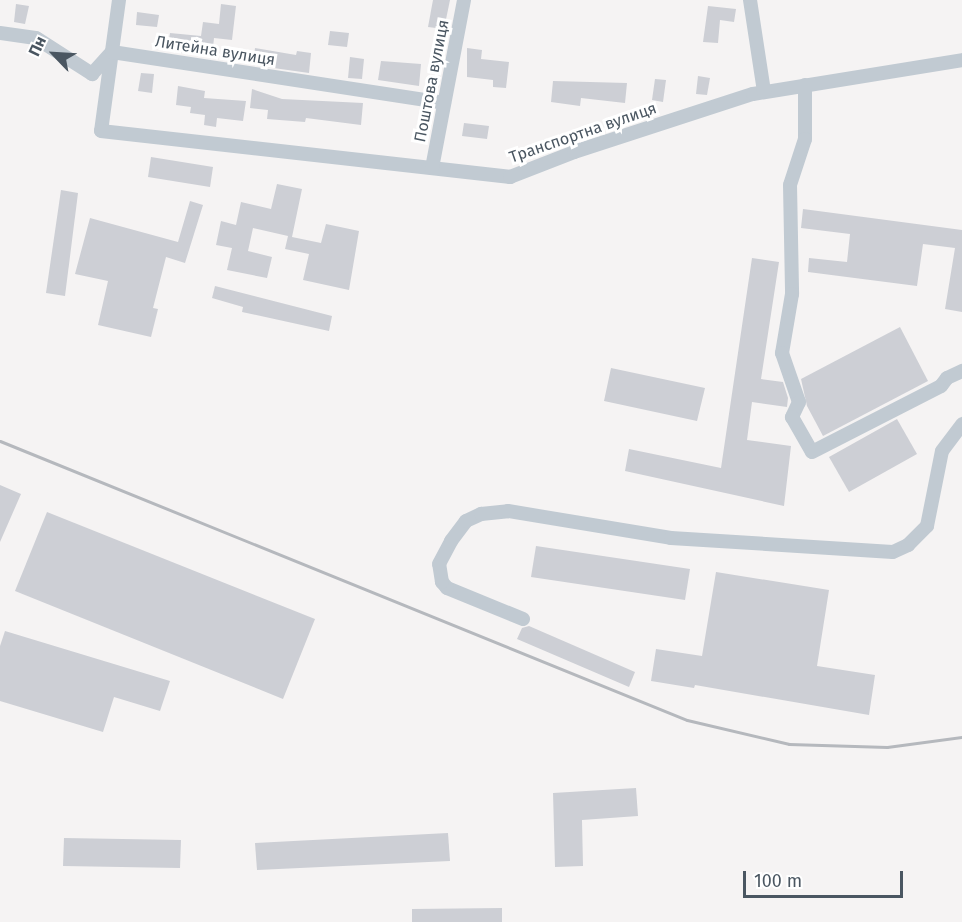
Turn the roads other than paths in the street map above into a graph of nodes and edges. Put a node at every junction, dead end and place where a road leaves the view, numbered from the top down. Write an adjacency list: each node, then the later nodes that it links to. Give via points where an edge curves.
1 (119, 0): 5 (street)
2 (464, 0): 9 (street, Поштова вулиця)
3 (750, 0): 8 (street)
4 (0, 33): 5 (street, via 36,38 92,74)
5 (112, 52): 9 (street, Литейна вулиця); 10 (street, Транспортна вулиця, via 101,131)
6 (962, 60): 7 (street, Транспортна вулиця)
7 (805, 85): 8 (street, Транспортна вулиця); 11 (street, via 805,139 790,185 792,294 782,353 798,402 792,417 812,452 941,386 947,378)
8 (764, 92): 10 (street, Транспортна вулиця, via 574,152 510,177)
9 (444, 103): 10 (street, Поштова вулиця)
10 (432, 168)
11 (962, 371)
12 (962, 424): 13 (street, via 942,451 927,526 908,545 893,552 671,538 508,511 481,514 466,521 450,540 439,564 442,582 447,588)
13 (523, 619)

